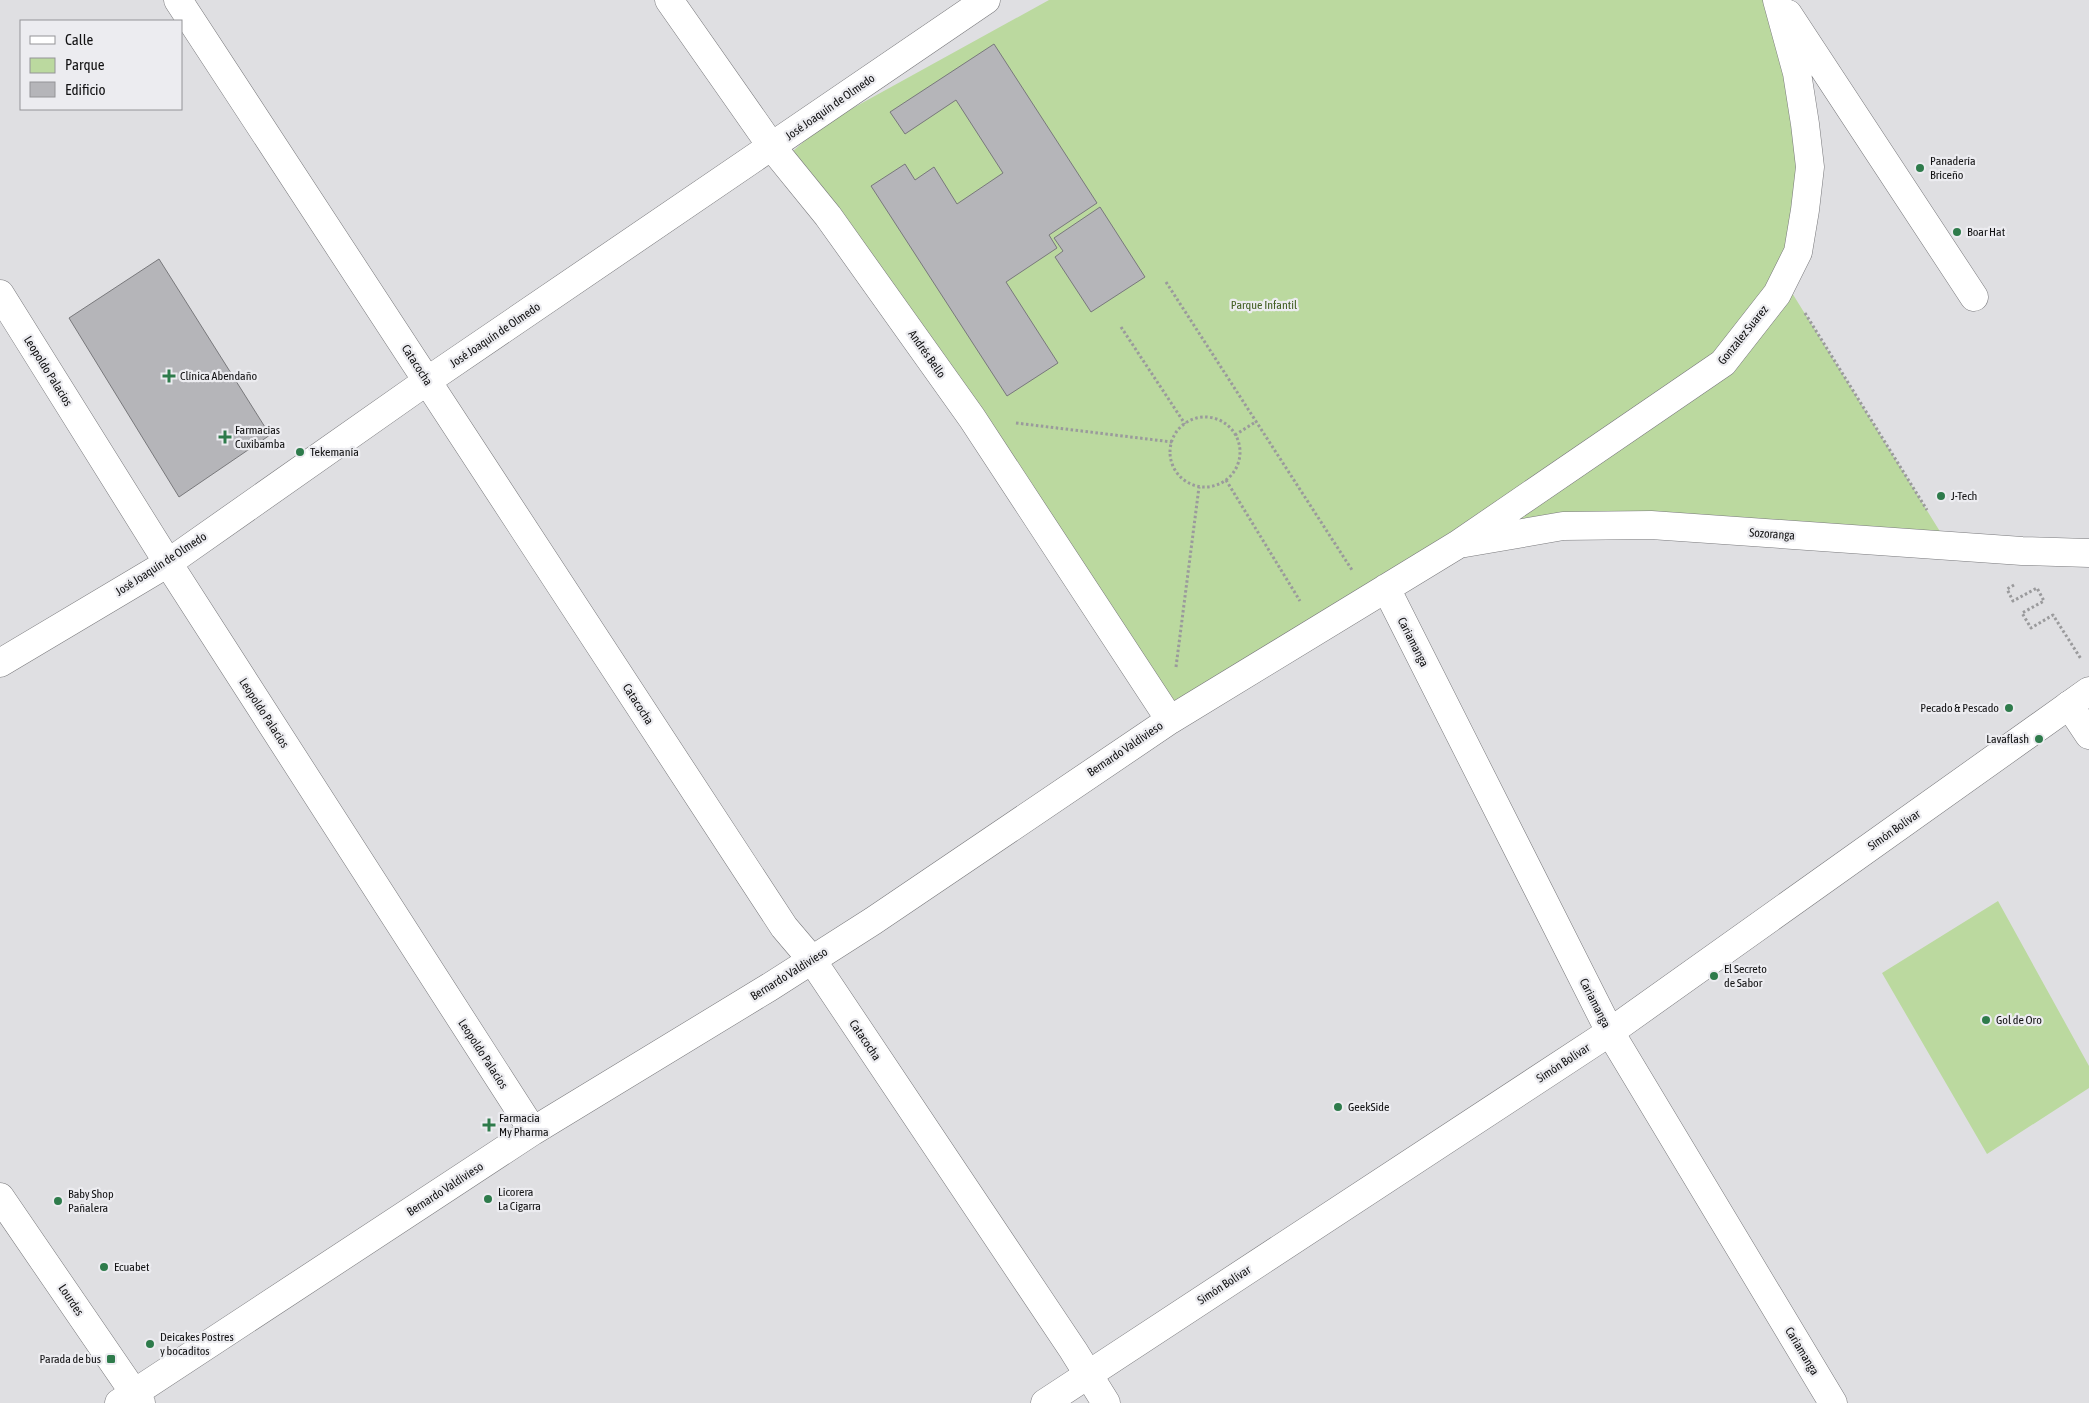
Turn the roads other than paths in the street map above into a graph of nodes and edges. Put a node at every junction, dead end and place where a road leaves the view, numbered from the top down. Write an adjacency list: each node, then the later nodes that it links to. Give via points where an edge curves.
1 (178, 0): 8 (street, Catacocha)
2 (669, 0): 5 (street, Andrés Bello)
3 (986, 0): 5 (street, José Joaquín de Olmedo)
4 (1778, 0): 7 (street); 9 (street, Gonzalez Suarez, via 1797,73 1810,167 1798,252 1777,294 1723,363)
5 (772, 147): 8 (street, José Joaquín de Olmedo); 15 (street, Andrés Bello, via 828,216 972,418)
6 (0, 294): 11 (street, Leopoldo Palacios)
7 (1974, 297)
8 (427, 381): 11 (street, José Joaquín de Olmedo); 17 (street, Catacocha, via 784,927)
9 (1457, 545): 10 (street, Sozoranga, via 1562,526 1651,526); 12 (street, Bernardo Valdivieso)
10 (2089, 553)
11 (168, 563): 13 (street, José Joaquín de Olmedo); 19 (street, Leopoldo Palacios)
12 (1378, 593): 15 (street, Bernardo Valdivieso); 18 (street, Cariamanga)
13 (0, 664)
14 (2079, 698): 16 (street); 18 (street, Simón Bolívar)
15 (1170, 720): 17 (street, Bernardo Valdivieso)
16 (2089, 735)
17 (812, 960): 19 (street, Bernardo Valdivieso); 21 (street, Catacocha)
18 (1610, 1032): 21 (street, Simón Bolívar); 25 (street, Cariamanga)
19 (533, 1131): 22 (street, Bernardo Valdivieso)
20 (0, 1197): 22 (street, Lourdes)
21 (1088, 1374): 23 (street, Simón Bolívar); 24 (street, Catacocha)
22 (132, 1400)
23 (1045, 1403)
24 (1106, 1403)
25 (1833, 1403)

